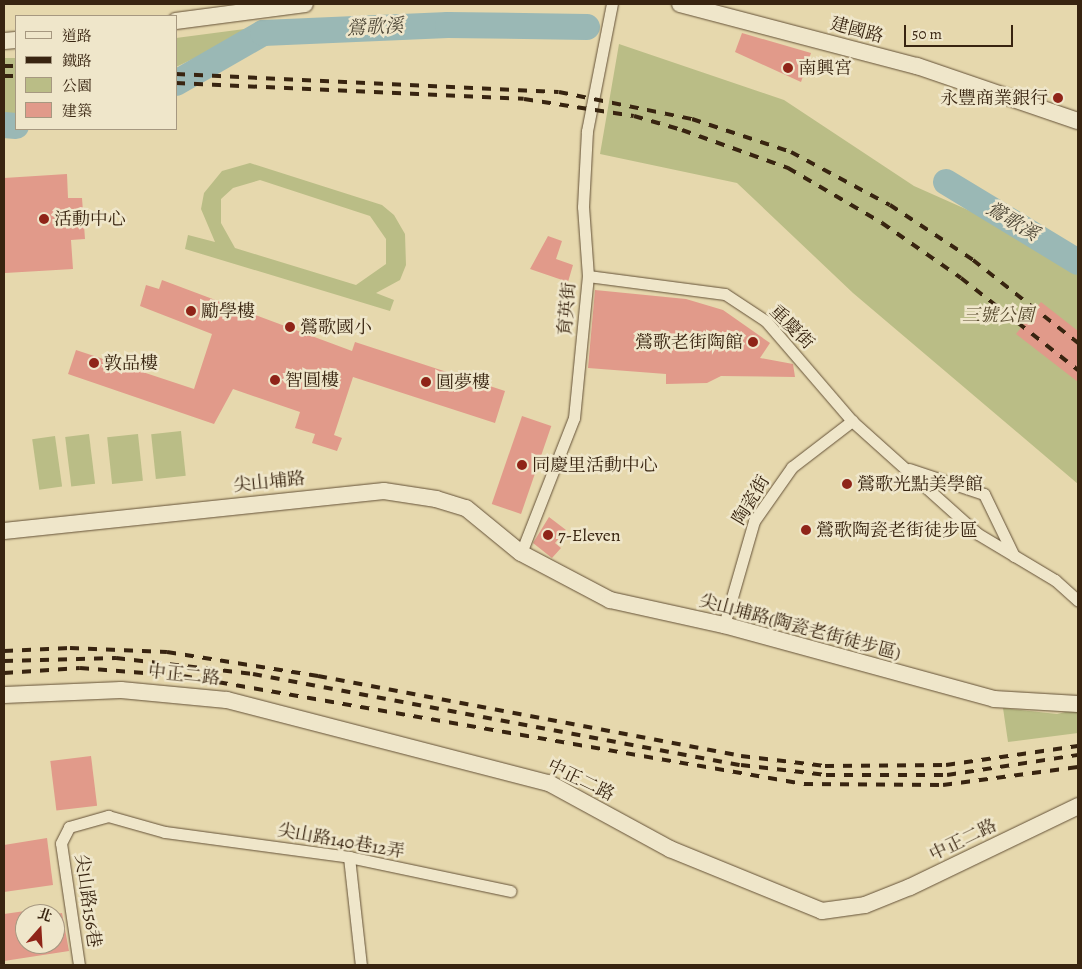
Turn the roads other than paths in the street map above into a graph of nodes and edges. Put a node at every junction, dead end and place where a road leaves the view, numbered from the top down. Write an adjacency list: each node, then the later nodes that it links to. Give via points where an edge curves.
1 (303, 4): 4 (main road)
2 (680, 4): 5 (main road, 建國路, via 917,66)
3 (611, 9): 6 (street, 育英街, via 598,59 587,131 582,207)
4 (178, 21)
5 (1078, 120)
6 (588, 276): 7 (street, 重慶街, via 725,294 766,321); 10 (street, 育英街, via 574,418)
7 (852, 421): 8 (street, 重慶街); 13 (street, 陶瓷街, via 792,467 754,521)
8 (904, 467): 11 (street, 重慶街, via 978,534); 11 (street, 重慶街, via 984,494)
9 (4, 531): 10 (main road, 尖山埔路, via 384,491 466,508)
10 (521, 553): 13 (main road, 尖山埔路(陶瓷老街徒步區), via 610,600)
11 (1014, 556): 12 (street, 重慶街, via 1055,580)
12 (1078, 601)
13 (724, 625): 15 (main road, 尖山埔路(陶瓷老街徒步區), via 994,699)
14 (4, 695): 16 (main road, 中正二路, via 121,690 227,700 549,783 670,849 822,911 865,905 910,887)
15 (1078, 704)
16 (1078, 806)
17 (80, 821): 18 (street, 尖山路140巷12弄, via 108,816 165,832); 20 (street, 尖山路156巷, via 69,827 61,843)
18 (349, 857): 19 (street, 尖山路140巷12弄); 21 (street)
19 (510, 891)
20 (79, 965)
21 (362, 965)

